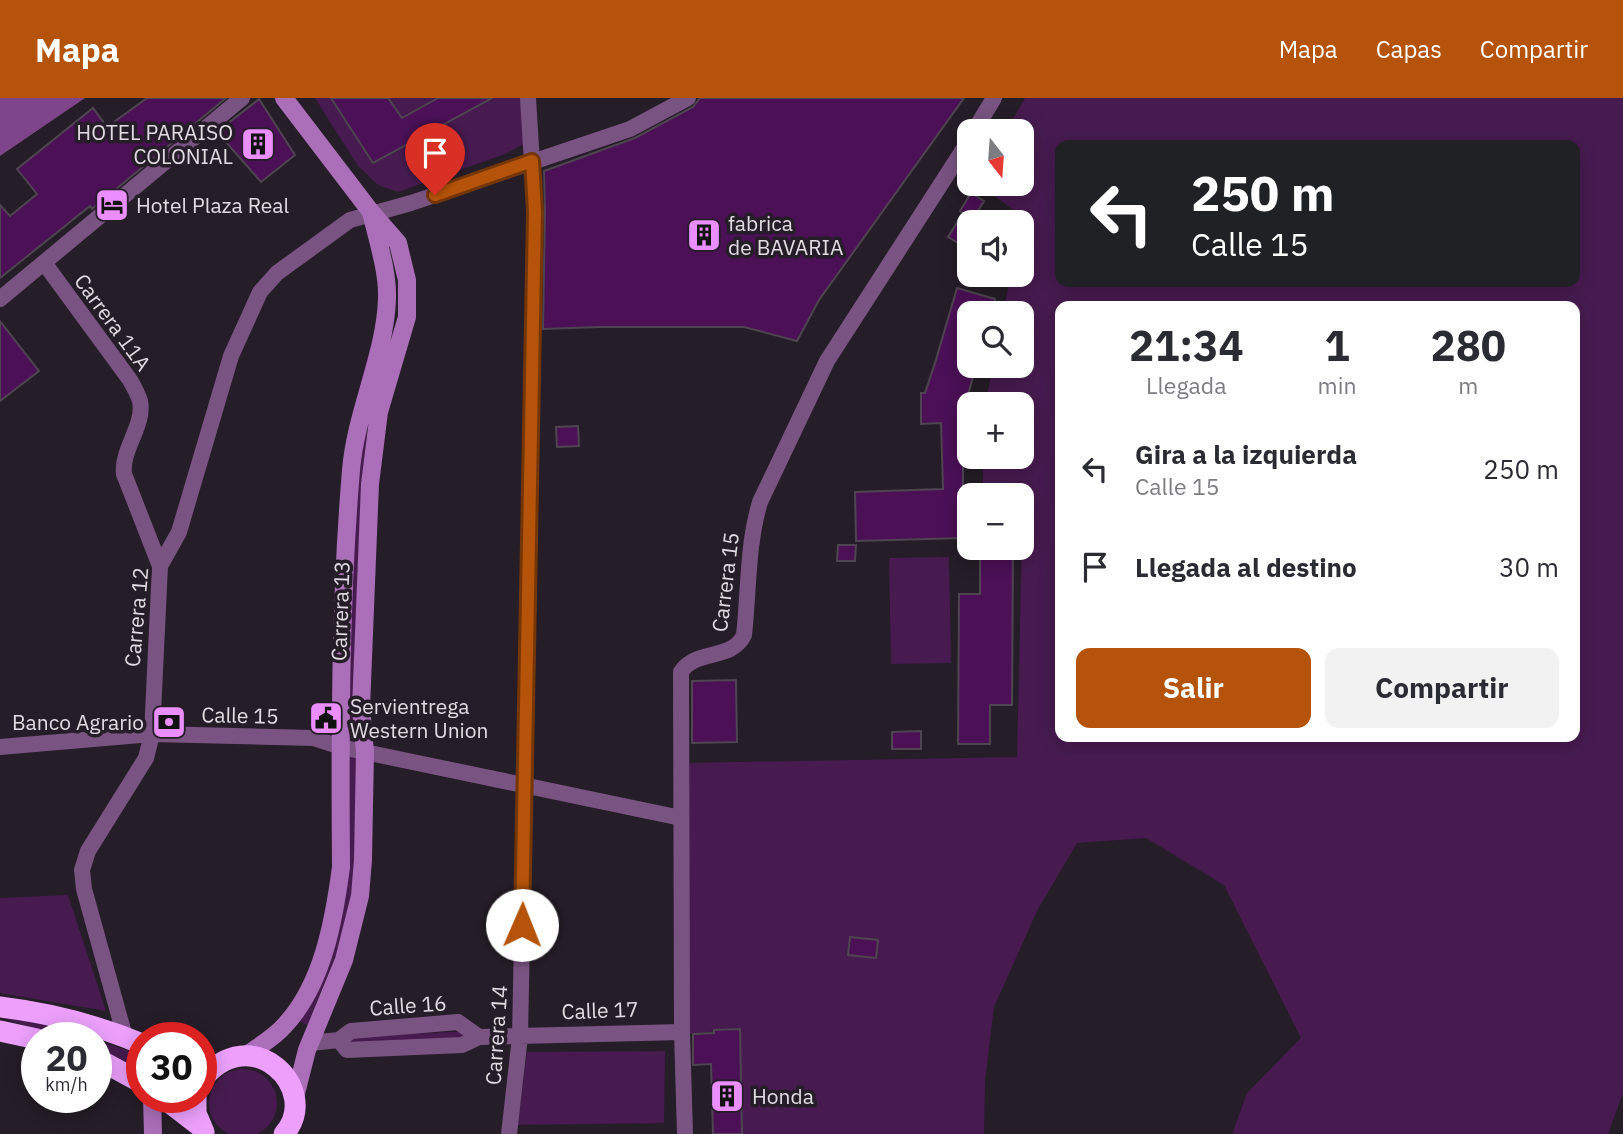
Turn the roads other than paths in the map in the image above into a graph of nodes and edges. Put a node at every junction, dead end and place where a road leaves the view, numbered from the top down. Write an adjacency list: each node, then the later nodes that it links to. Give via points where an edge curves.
1 (242, 98): 10 (street)
2 (284, 98): 9 (street, Carrera 13)
3 (528, 98): 8 (street, Carrera 14)
4 (688, 98): 8 (street, via 630,130)
5 (994, 98): 6 (street)
6 (981, 119)
7 (957, 159): 18 (street, Carrera 15, via 827,361 760,502 752,527 742,641 736,648 690,661 681,672)
8 (532, 161): 9 (street); 17 (street, Carrera 14, via 535,212)
9 (371, 212): 12 (street, Carrera 12, via 350,219 277,273 260,292 231,356 179,532); 15 (street, Carrera 13, via 387,298 382,340 359,418 351,466 343,591); 16 (street, Carrera 13, via 398,243 407,280 407,317 379,412 370,484 361,708)
10 (45, 264): 11 (street); 12 (street, Carrera 11A, via 138,394 141,413 123,467)
11 (0, 299)
12 (160, 566): 13 (street, Carrera 12)
13 (152, 734): 14 (street, Calle 15); 15 (street, Calle 15, via 313,738); 20 (street, Carrera 12, via 146,758 88,851 82,870)
14 (0, 747)
15 (341, 747): 16 (street, Calle 15); 27 (street, Carrera 13, via 341,867 326,944 299,1009)
16 (365, 751): 17 (street, Calle 15); 26 (street, Carrera 13, via 360,896 344,960)
17 (525, 785): 18 (street, Calle 15); 24 (street, Carrera 14)
18 (681, 818): 22 (street, Carrera 15)
19 (0, 1007): 25 (highway, via 52,1016)
20 (127, 1022)
21 (0, 1031): 23 (highway)
22 (682, 1032): 24 (street, Calle 17); 39 (street, Carrera 15)
23 (21, 1036)
24 (520, 1037): 26 (street, Calle 16, via 478,1037 458,1022 351,1031 339,1040); 38 (street, Carrera 14)
25 (126, 1038)
26 (310, 1043): 34 (street, Carrera 13, via 299,1072)
27 (247, 1055): 29 (highway); 34 (highway, via 279,1069 291,1087)
28 (217, 1060): 29 (highway)
29 (223, 1060): 30 (highway)
30 (217, 1064)
31 (152, 1113): 36 (street)
32 (182, 1113): 35 (highway)
33 (196, 1113): 35 (highway)
34 (295, 1116): 37 (highway)
35 (204, 1131)
36 (153, 1134)
37 (284, 1134)
38 (509, 1134)
39 (685, 1134)

